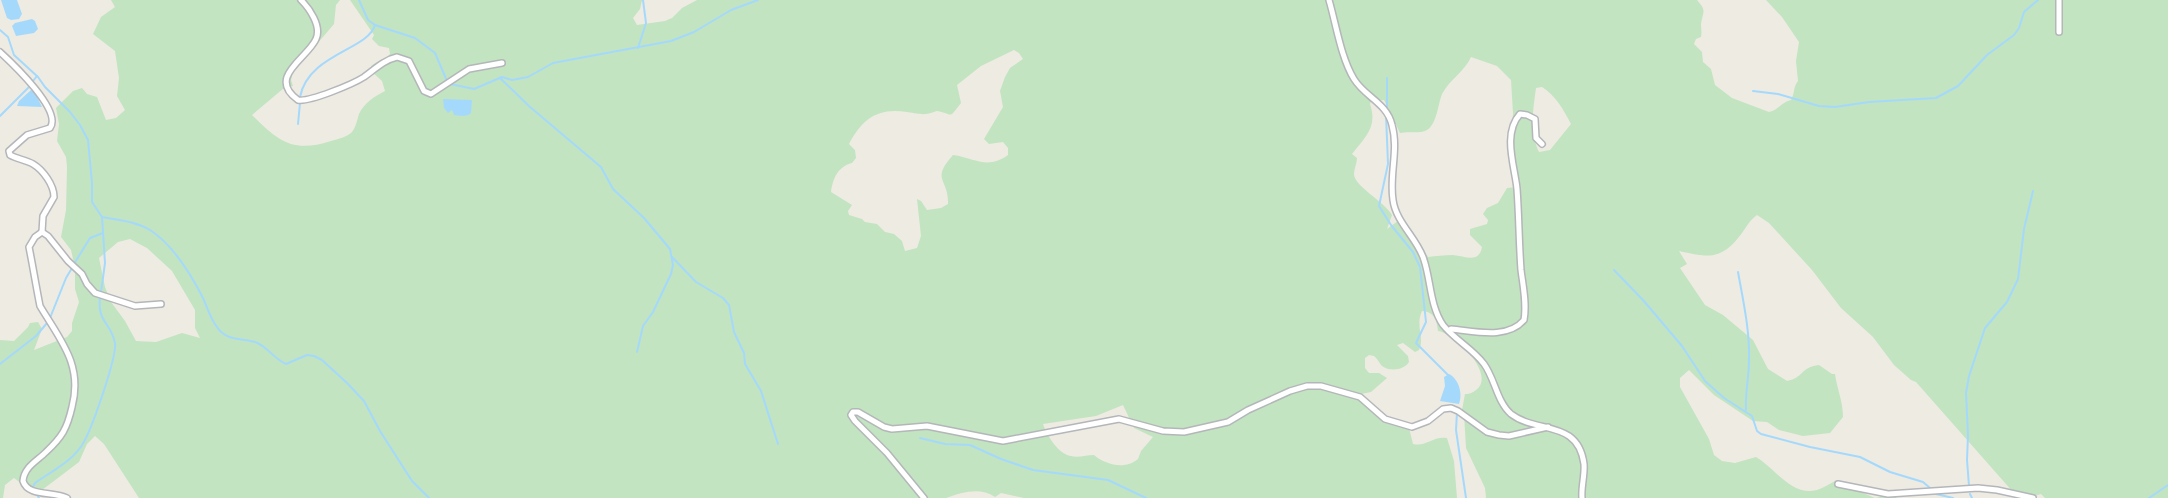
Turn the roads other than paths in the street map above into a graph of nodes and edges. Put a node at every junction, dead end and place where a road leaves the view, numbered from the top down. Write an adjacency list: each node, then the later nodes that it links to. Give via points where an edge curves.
1 (301, 0): 6 (street, via 313,17 317,32 315,41 286,79 289,90 298,100 356,81 397,56 409,61 424,91 431,94 469,69)
2 (1329, 0): 10 (street, via 1354,80 1388,112 1395,147 1393,201 1397,215 1424,258 1434,304)
3 (2059, 0): 4 (street)
4 (2059, 32)
5 (0, 52): 8 (street, via 30,81 52,121 50,128 27,135 9,151 10,155 38,168 50,184 54,198 43,216)
6 (502, 63)
7 (1542, 144): 10 (street, via 1536,138 1535,119 1520,114 1514,124 1510,153 1517,186 1524,320 1505,332)
8 (42, 232): 9 (street, via 82,274 95,293 135,306); 13 (street, via 28,247 39,300 71,359 76,391 67,429 28,468 23,481 31,491 55,493)
9 (161, 304)
10 (1449, 331): 11 (street, via 1484,365 1509,411 1522,420)
11 (1548, 427): 14 (street, via 1509,436 1499,435 1487,432 1451,408 1443,409 1420,426 1412,427 1387,420 1360,397 1321,386 1290,391 1228,422 1184,432 1119,419 1003,441 927,426 892,429 853,412 855,421); 15 (street, via 1565,433 1577,445 1584,463)
12 (1838, 484): 16 (street, via 1888,494 1978,488)
13 (67, 498)
14 (924, 498)
15 (1582, 498)
16 (2033, 498)

